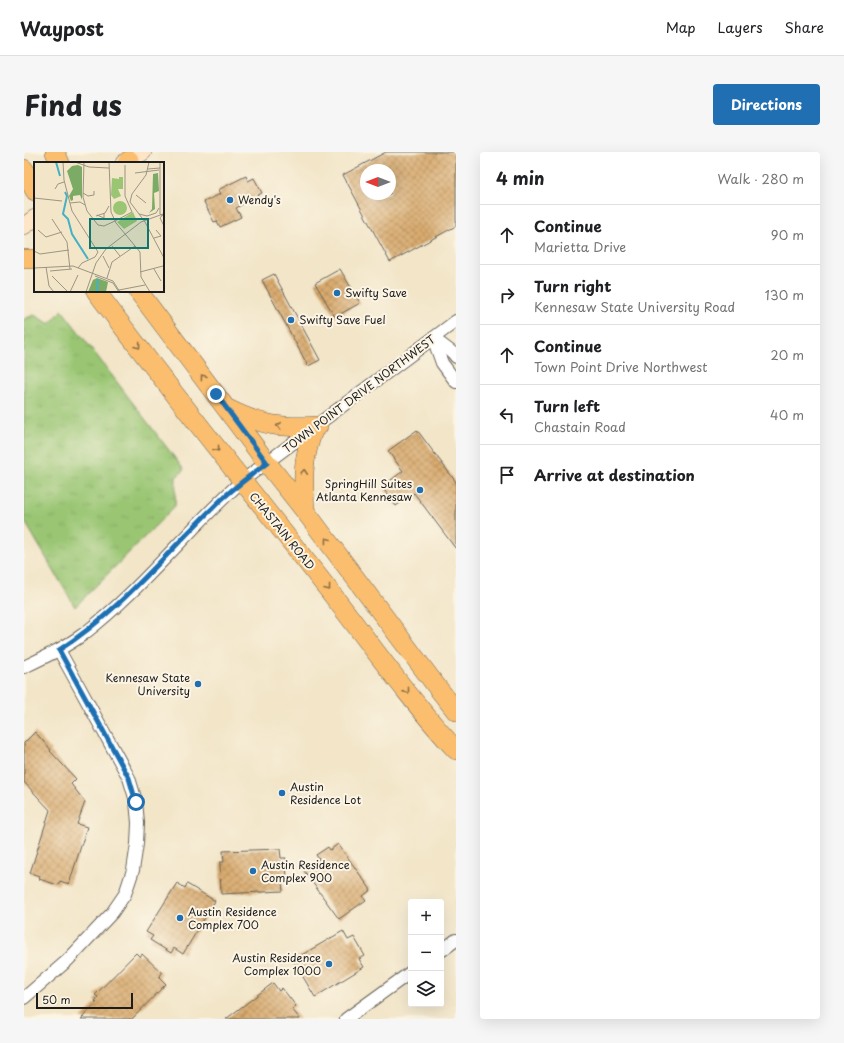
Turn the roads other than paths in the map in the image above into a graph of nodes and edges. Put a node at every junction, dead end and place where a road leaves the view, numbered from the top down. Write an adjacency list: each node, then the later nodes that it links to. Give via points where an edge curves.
1 (54, 152): 2 (main road)
2 (59, 162)
3 (24, 169): 4 (main road)
4 (34, 189)
5 (34, 219): 6 (main road)
6 (24, 226)
7 (97, 292): 16 (main road, CHASTAIN ROAD, one-way to 16)
8 (139, 292): 13 (main road, one-way to 8)
9 (456, 320): 10 (street, TOWN POINT DRIVE NORTHWEST)
10 (433, 338): 11 (street); 12 (street, via 442,363); 14 (street, TOWN POINT DRIVE NORTHWEST)
11 (456, 357)
12 (456, 382)
13 (227, 408): 14 (main road, one-way to 13, via 266,424); 15 (main road)
14 (316, 427): 15 (street, TOWN POINT DRIVE NORTHWEST); 17 (main road, one-way to 14, via 303,469 308,444)
15 (267, 463): 16 (street, TOWN POINT DRIVE NORTHWEST); 17 (main road)
16 (242, 481): 18 (street, TOWN POINT DRIVE NORTHWEST, via 106,615 84,634); 21 (main road, CHASTAIN ROAD, one-way to 21)
17 (305, 510): 20 (main road, one-way to 17)
18 (59, 650): 19 (street, TOWN POINT DRIVE NORTHWEST); 25 (street, via 129,778 136,802 138,844 125,894 112,913 68,960)
19 (24, 667)
20 (456, 711)
21 (456, 750)
22 (456, 940): 23 (street)
23 (444, 949)
24 (408, 974): 26 (street)
25 (24, 998)
26 (346, 1019)

